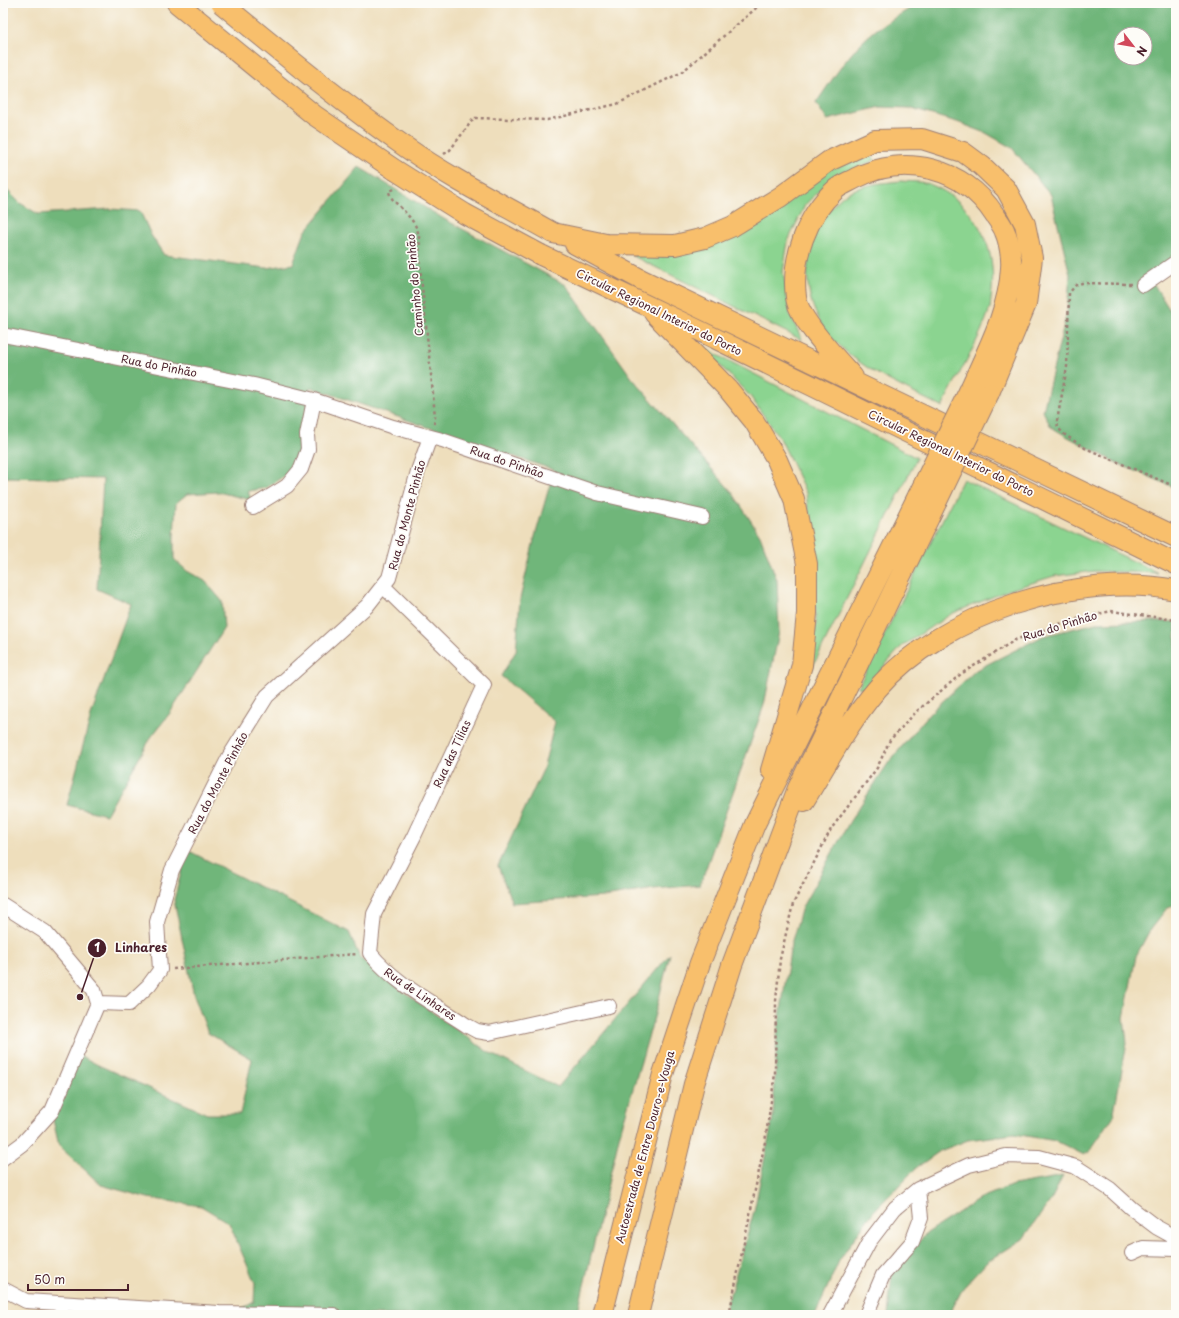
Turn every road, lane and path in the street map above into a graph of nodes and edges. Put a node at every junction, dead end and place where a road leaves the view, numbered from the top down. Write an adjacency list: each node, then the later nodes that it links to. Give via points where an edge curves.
1 (177, 3): 9 (highway, Circular Regional Interior do Porto, bridge, via 321,120 395,170 459,210 541,255)
2 (221, 3): 6 (highway, Circular Regional Interior do Porto, bridge, via 328,91 408,149)
3 (762, 3): 4 (path, via 682,72 617,104 547,120 474,118 450,150)
4 (438, 158)
5 (396, 188): 14 (path, Caminho do Pinhão, via 389,192 391,198 412,219 418,228 420,241 419,257 435,417)
6 (553, 233): 11 (highway, Circular Regional Interior do Porto, via 642,280); 12 (highway, via 606,244 675,245 705,238 733,226 780,197 829,161 875,140 922,139 963,152 1006,189 1025,224 1032,258 1026,304)
7 (1176, 262): 8 (street)
8 (1143, 285): 15 (path, via 1082,283 1072,288 1067,367 1057,421 1058,428 1085,448)
9 (649, 307): 19 (highway, Circular Regional Interior do Porto); 23 (highway, via 728,389 754,421 777,460 794,499 807,564 807,613 802,665)
10 (3, 335): 13 (street, Rua do Pinhão, via 254,385)
11 (858, 384): 12 (highway, via 810,327 796,298 796,268 804,234 819,208 836,188 865,174 898,165 933,168 963,183 988,206 1006,233 1011,267 1004,311); 18 (highway, Circular Regional Interior do Porto)
12 (980, 390): 23 (highway, bridge, via 918,496); 24 (highway, bridge, via 936,503 798,788)
13 (314, 400): 14 (street, Rua do Pinhão); 16 (street, via 307,435 308,449 301,469 287,486)
14 (430, 437): 17 (street, Rua do Pinhão, via 597,493); 20 (street, Rua do Monte Pinhão, via 418,471 389,578)
15 (1176, 487)
16 (253, 507)
17 (702, 517)
18 (1176, 537)
19 (1176, 564)
20 (383, 586): 26 (street, Rua das Tílias, via 484,685 414,836 374,914); 27 (street, Rua do Monte Pinhão, via 367,606 267,696 229,757 172,870 157,922)
21 (1176, 590): 24 (highway, via 1128,584 1060,593 999,609 967,622 933,641 877,689 858,714)
22 (1176, 620): 39 (path, Rua do Pinhão, via 1111,611 1065,622 1015,640 961,674 918,711 890,740 875,772 831,829 793,904 776,1001 775,1074)
23 (755, 824): 37 (highway, Autoestrada de Entre Douro-e-Vouga, via 700,963 662,1074)
24 (776, 847): 38 (highway, via 732,966 694,1084)
25 (3, 905): 28 (street, via 45,932 94,990)
26 (370, 953): 27 (path); 29 (street, Rua de Linhares, via 396,980 477,1031 488,1033)
27 (160, 970): 28 (street, via 129,1004)
28 (98, 1003): 30 (street, via 52,1111 22,1144)
29 (609, 1006)
30 (3, 1158)
31 (918, 1189): 32 (street, via 969,1165 1006,1156 1039,1157 1076,1167 1110,1189 1156,1227); 40 (street, via 895,1208 869,1242); 41 (street, via 920,1218 912,1242 883,1275)
32 (1176, 1238)
33 (1176, 1248): 34 (street, via 1143,1248)
34 (1132, 1253)
35 (3, 1288): 36 (street, via 26,1301 219,1313)
36 (334, 1315)
37 (602, 1315)
38 (638, 1315)
39 (729, 1315)
40 (830, 1315)
41 (866, 1315)

